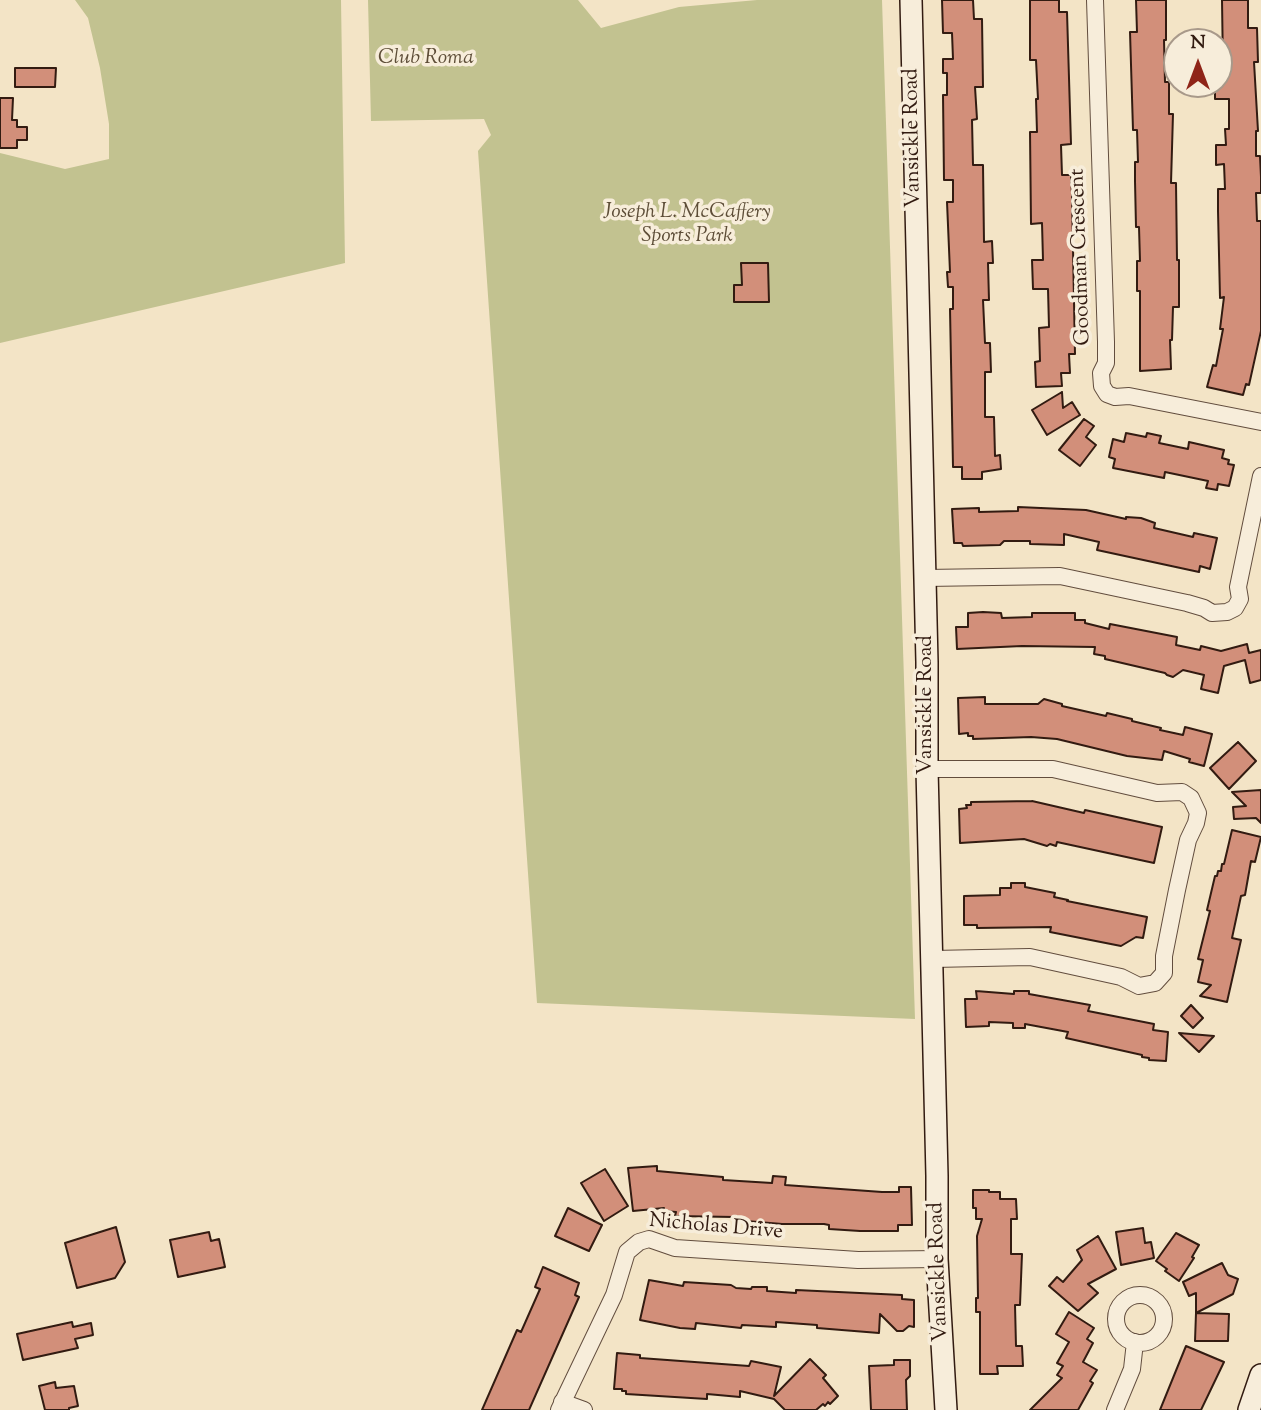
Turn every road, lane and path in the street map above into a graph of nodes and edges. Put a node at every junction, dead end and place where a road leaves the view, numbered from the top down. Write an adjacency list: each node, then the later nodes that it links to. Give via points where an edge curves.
1 (911, 0): 5 (street, Vansickle Road)
2 (1095, 0): 3 (street, Goodman Crescent, via 1106,342 1101,386 1115,397)
3 (1261, 422)
4 (1261, 475): 5 (street, via 1238,587 1240,599 1227,612 1212,613 1187,603 1060,576)
5 (925, 578): 6 (street, Vansickle Road)
6 (927, 769): 7 (street, Vansickle Road); 7 (street, via 1053,769 1157,793 1182,792 1191,798 1198,813 1177,890 1164,973 1155,983 1139,986 1121,977 1030,957)
7 (933, 959): 8 (street, Vansickle Road)
8 (937, 1259): 11 (street, Nicholas Drive, via 858,1260 675,1248 649,1239 639,1241 627,1252 614,1295); 13 (street, Vansickle Road)
9 (1135, 1342): 14 (street, via 1132,1369)
10 (1261, 1376): 15 (street)
11 (561, 1406): 12 (street)
12 (584, 1410)
13 (946, 1410)
14 (1115, 1410)
15 (1249, 1410)

